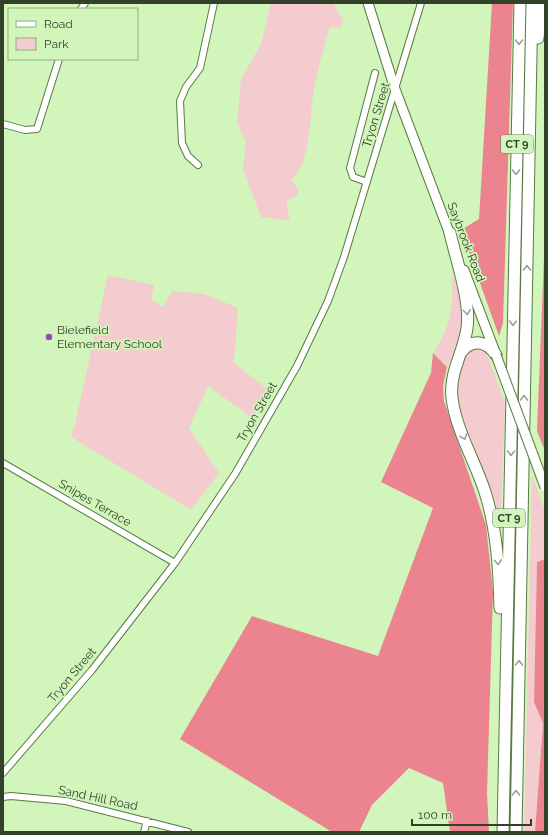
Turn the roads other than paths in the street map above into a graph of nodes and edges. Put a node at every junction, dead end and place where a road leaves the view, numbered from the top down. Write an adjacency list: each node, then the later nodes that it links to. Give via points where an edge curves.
1 (214, 3): 12 (street, via 202,61 180,101 182,143 188,156)
2 (368, 3): 9 (main road, Saybrook Road)
3 (421, 3): 9 (street, Tryon Street)
4 (520, 3): 20 (highway, CT 9, one-way to 20)
5 (532, 3): 11 (highway, CT 9)
6 (542, 3): 11 (highway)
7 (60, 60): 10 (street, via 37,129 25,130)
8 (375, 73): 13 (street, via 350,168 353,177)
9 (396, 89): 13 (street, Tryon Street); 14 (main road, Saybrook Road)
10 (3, 124)
11 (529, 145): 27 (highway, CT 9, one-way to 11)
12 (198, 166)
13 (367, 182): 19 (street, Tryon Street, via 344,257 316,330 235,474)
14 (450, 233): 15 (main road, Saybrook Road); 16 (highway, one-way to 16, via 468,320)
15 (496, 355): 16 (highway, via 485,344 473,343 464,348); 18 (main road, Saybrook Road, bridge)
16 (458, 359): 20 (highway, one-way to 20, via 451,387 454,408 484,491 496,541)
17 (3, 463): 19 (street, Snipes Terrace)
18 (545, 487)
19 (175, 563): 21 (street, Tryon Street, via 92,670)
20 (505, 752): 26 (highway, CT 9)
21 (3, 773)
22 (3, 797): 23 (street, Sand Hill Road, via 66,801)
23 (147, 820): 24 (street); 25 (street, Sand Hill Road)
24 (144, 832)
25 (188, 832)
26 (503, 832)
27 (516, 832)

